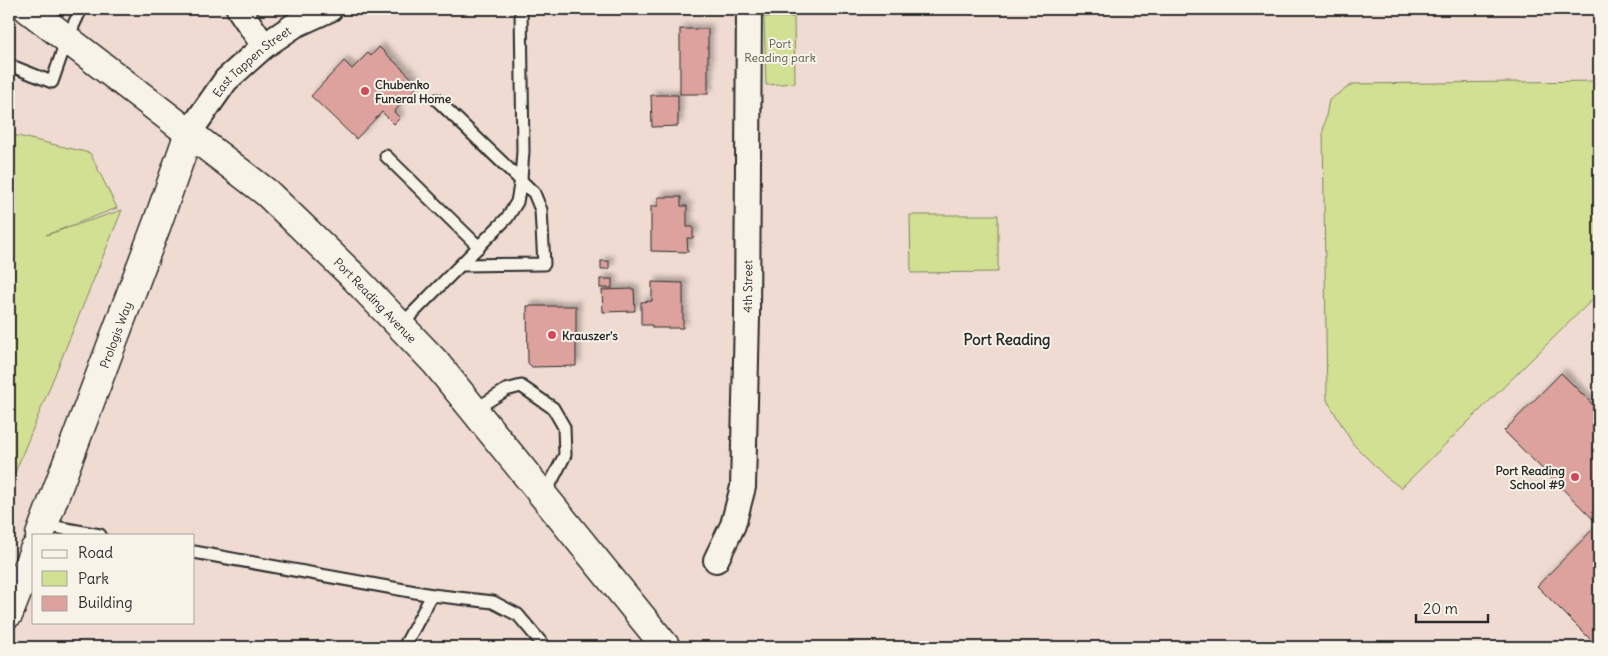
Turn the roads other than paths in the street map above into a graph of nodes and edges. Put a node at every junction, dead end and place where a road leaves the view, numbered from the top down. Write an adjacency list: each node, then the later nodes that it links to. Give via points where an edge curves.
1 (28, 9): 7 (street, Port Reading Avenue)
2 (81, 9): 7 (lane)
3 (239, 9): 8 (street)
4 (330, 9): 8 (street, East Tappen Street, via 295,25)
5 (521, 9): 13 (lane)
6 (749, 9): 23 (street, 4th Street, via 743,487 733,526)
7 (67, 39): 9 (lane, via 52,82); 11 (street, Port Reading Avenue)
8 (264, 46): 11 (street, East Tappen Street, via 226,80)
9 (9, 65)
10 (437, 100): 13 (lane)
11 (189, 134): 16 (street, Port Reading Avenue, via 267,193); 19 (street, Prologis Way)
12 (386, 156): 14 (lane)
13 (521, 179): 14 (lane, via 517,202 507,218); 15 (lane, via 534,193 542,210 544,264)
14 (479, 247): 15 (lane)
15 (462, 265): 16 (lane)
16 (400, 326): 17 (street, Port Reading Avenue)
17 (474, 410): 18 (street, Port Reading Avenue); 18 (lane, via 506,390 521,386 553,408 564,427 566,455)
18 (544, 496): 28 (street, Port Reading Avenue)
19 (42, 530): 20 (lane)
20 (88, 534)
21 (195, 552): 24 (lane)
22 (32, 555): 25 (street)
23 (716, 560)
24 (432, 595): 26 (lane); 27 (lane, via 493,602 518,615)
25 (9, 613)
26 (404, 647)
27 (545, 647)
28 (666, 647)

